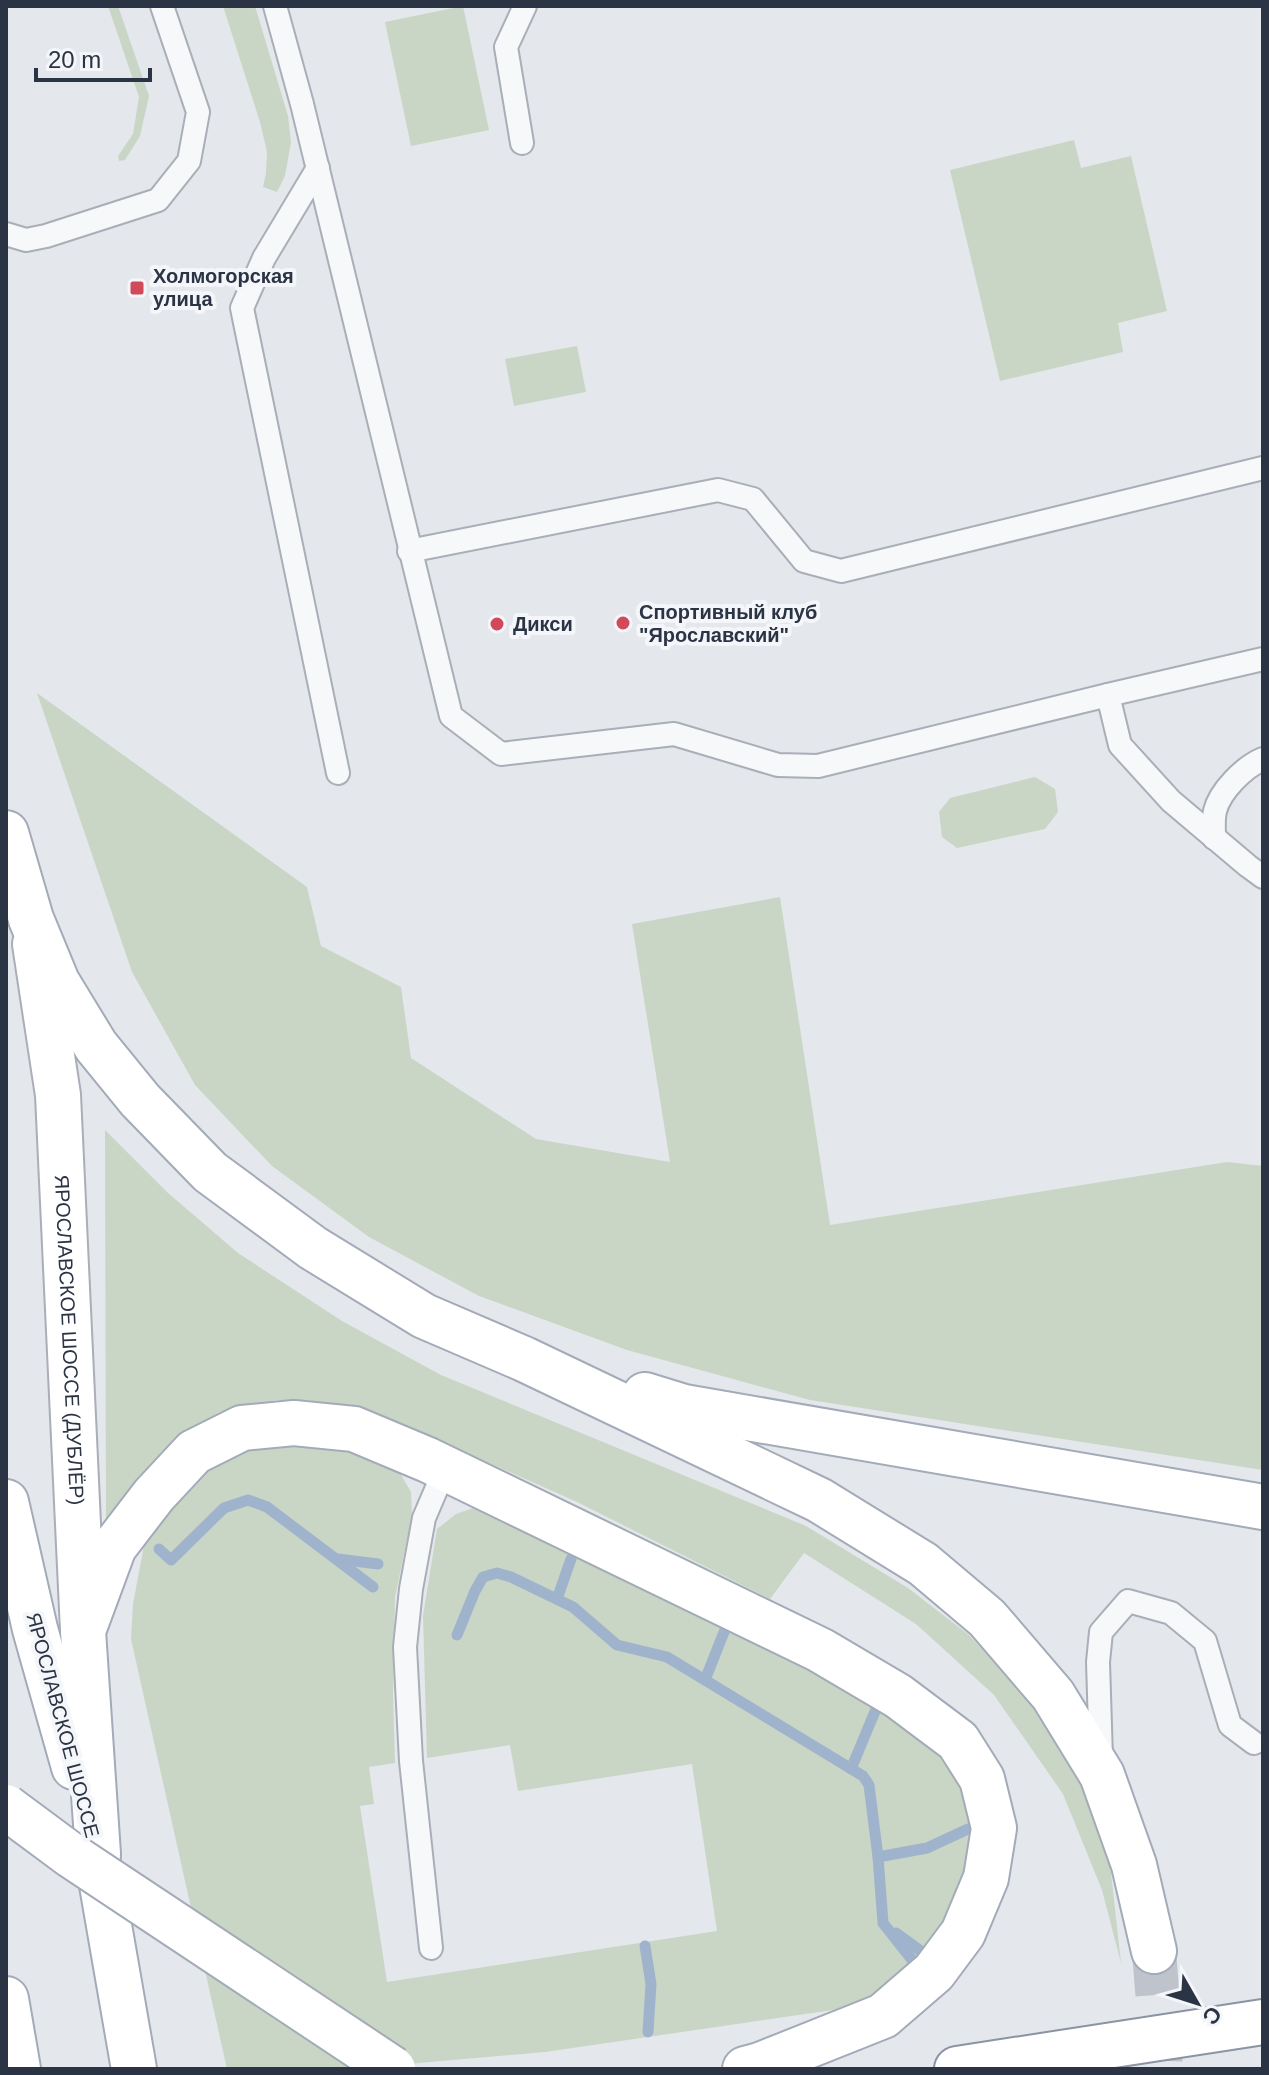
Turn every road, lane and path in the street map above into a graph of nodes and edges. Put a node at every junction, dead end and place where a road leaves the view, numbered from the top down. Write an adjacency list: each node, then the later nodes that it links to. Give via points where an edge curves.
1 (162, 6): 6 (lane, via 198,112 189,161 158,200 46,236 26,240)
2 (275, 6): 5 (lane)
3 (525, 6): 4 (lane, via 506,47)
4 (522, 143)
5 (318, 168): 8 (lane); 12 (lane, via 264,258 242,308)
6 (6, 234)
7 (1263, 468): 8 (lane, via 841,571 804,561 753,499 718,490)
8 (409, 551): 10 (lane, via 451,716 501,754 674,734 778,765 818,766)
9 (1263, 659): 10 (lane)
10 (1108, 695): 14 (lane, via 1120,745)
11 (1263, 759): 14 (lane, via 1230,783 1215,810)
12 (338, 773)
13 (6, 833): 16 (main road, ЯРОСЛАВСКОЕ ШОССЕ (ДУБЛЁР))
14 (1214, 838): 15 (lane)
15 (1263, 877)
16 (31, 919): 17 (main road, via 57,982 96,1046 210,1172 313,1248 424,1316); 21 (main road, ЯРОСЛАВСКОЕ ШОССЕ (ДУБЛЁР), via 58,1095)
17 (524, 1359): 20 (main road, via 684,1407); 23 (main road, via 819,1500 923,1564 987,1618 1053,1695)
18 (445, 1469): 21 (main road, via 354,1429 294,1423 242,1428 194,1452 154,1495 114,1547); 26 (lane, via 424,1518 405,1647); 33 (main road, via 820,1650 898,1696 958,1741 982,1779 994,1828 986,1878 963,1933 934,1972 883,2016)
19 (6, 1502): 25 (main road, ЯРОСЛАВСКОЕ ШОССЕ, via 35,1629)
20 (1263, 1507)
21 (83, 1631): 25 (main road, ЯРОСЛАВСКОЕ ШОССЕ (ДУБЛЁР))
22 (1254, 1743): 23 (lane, via 1230,1725 1205,1641 1171,1613 1128,1601 1101,1632)
23 (1102, 1775): 27 (main road, via 1134,1865)
24 (6, 1807): 32 (main road, bridge)
25 (98, 1854): 31 (main road)
26 (431, 1948)
27 (1154, 1951)
28 (8, 2010): 30 (main road)
29 (1263, 2022): 34 (main road)
30 (18, 2069)
31 (134, 2069)
32 (393, 2069)
33 (745, 2069)
34 (957, 2069)

